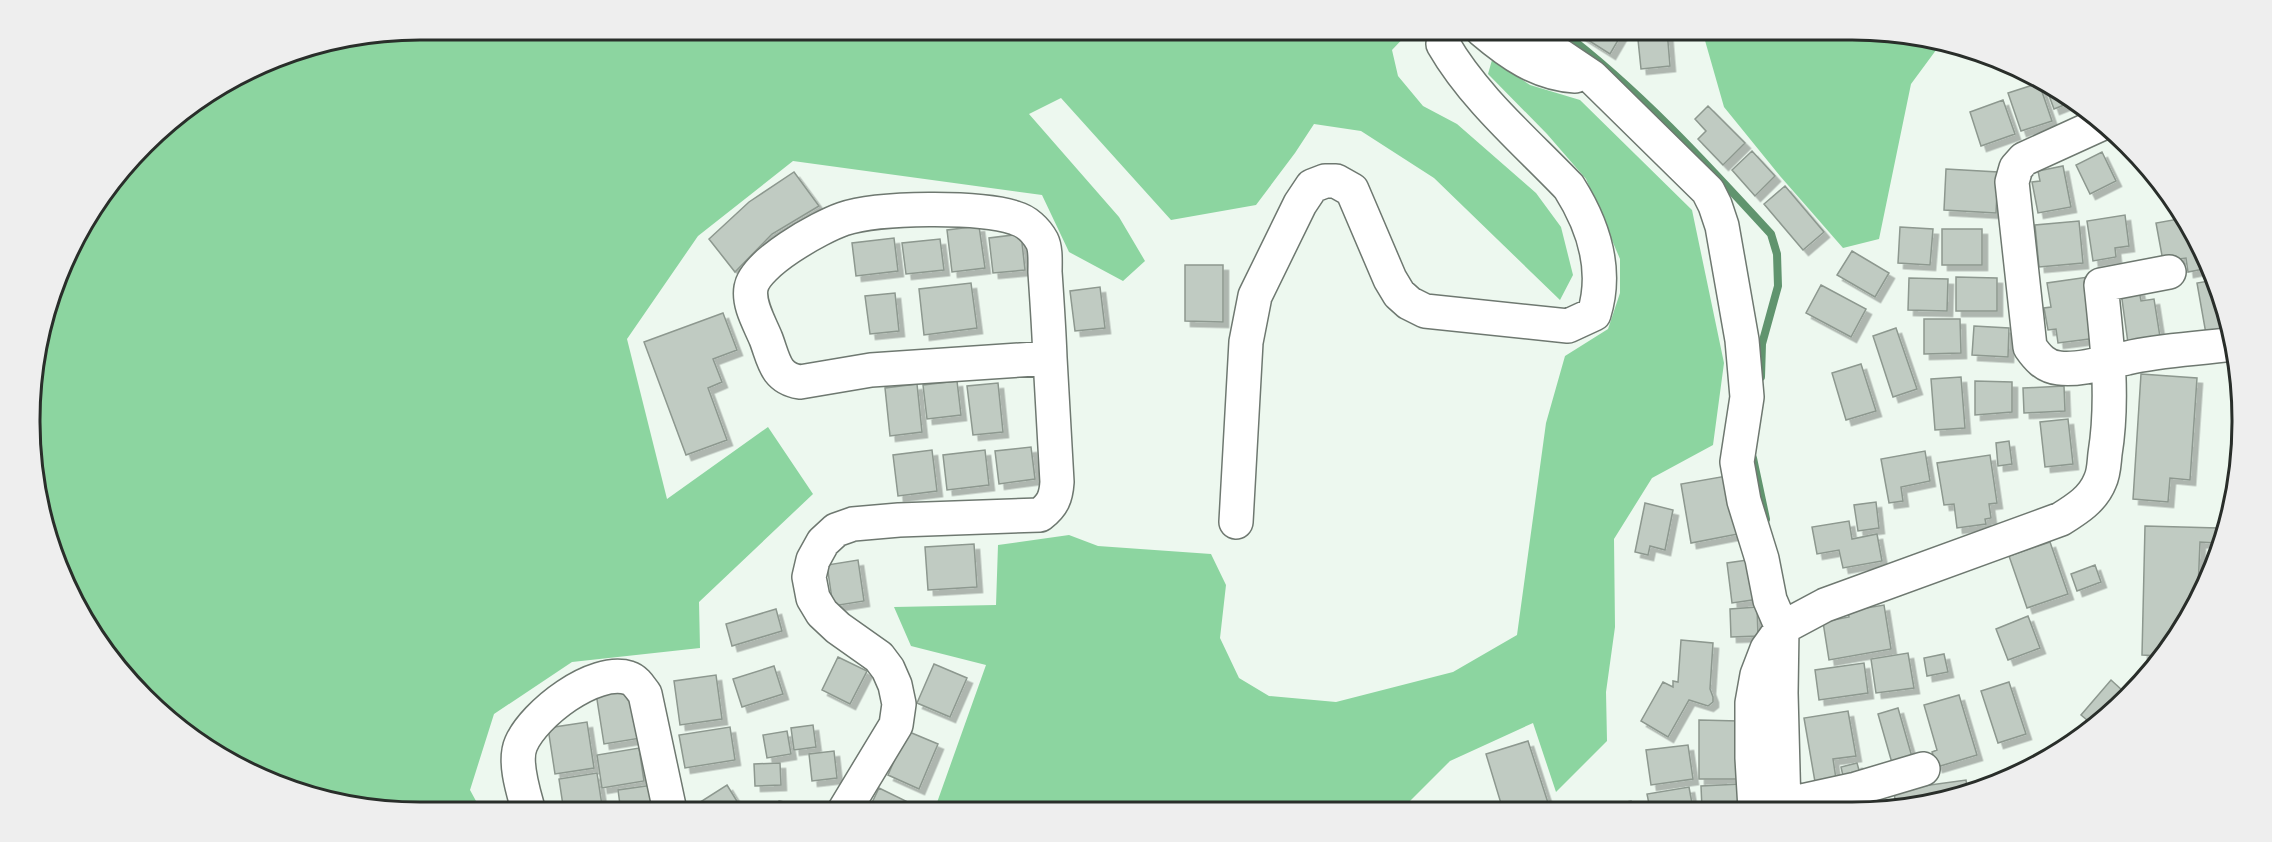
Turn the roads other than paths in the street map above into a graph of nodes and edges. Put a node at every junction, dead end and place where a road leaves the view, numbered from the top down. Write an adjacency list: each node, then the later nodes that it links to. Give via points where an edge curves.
1 (1444, 40): 10 (street, via 1450,56 1480,94 1580,203 1598,257 1599,291 1594,314 1568,326 1425,311 1399,294 1352,190 1336,181 1312,186 1255,296 1246,342)
2 (1494, 40): 4 (street, via 1531,65 1557,75)
3 (1537, 40): 4 (street)
4 (1592, 77): 11 (street, via 1708,191 1715,205 1742,340 1747,397 1737,462 1770,600)
5 (2093, 128): 9 (street, via 2024,159 2012,182 2030,347 2037,358 2058,368)
6 (2169, 272): 9 (street, via 2102,285)
7 (2224, 345): 9 (street)
8 (1050, 358): 8 (street, via 1044,244 1029,225 1016,218 981,210 934,210 844,219 766,264 751,287 751,302 779,373 791,380 871,370); 15 (street, via 1057,482 1056,498 1049,508 1040,515 853,524 836,530 823,542 813,560 809,577 813,598 838,628 879,657 896,686 899,704 896,725)
9 (2110, 363): 11 (street, via 2108,440 2101,480 2079,508 2061,519 1825,605)
10 (1236, 522)
11 (1782, 628): 16 (street)
12 (1923, 769): 16 (street, via 1856,789)
13 (526, 802): 14 (street, via 520,776 520,744 567,694 608,678 629,678 645,694)
14 (668, 802)
15 (849, 802)
16 (1771, 802)

